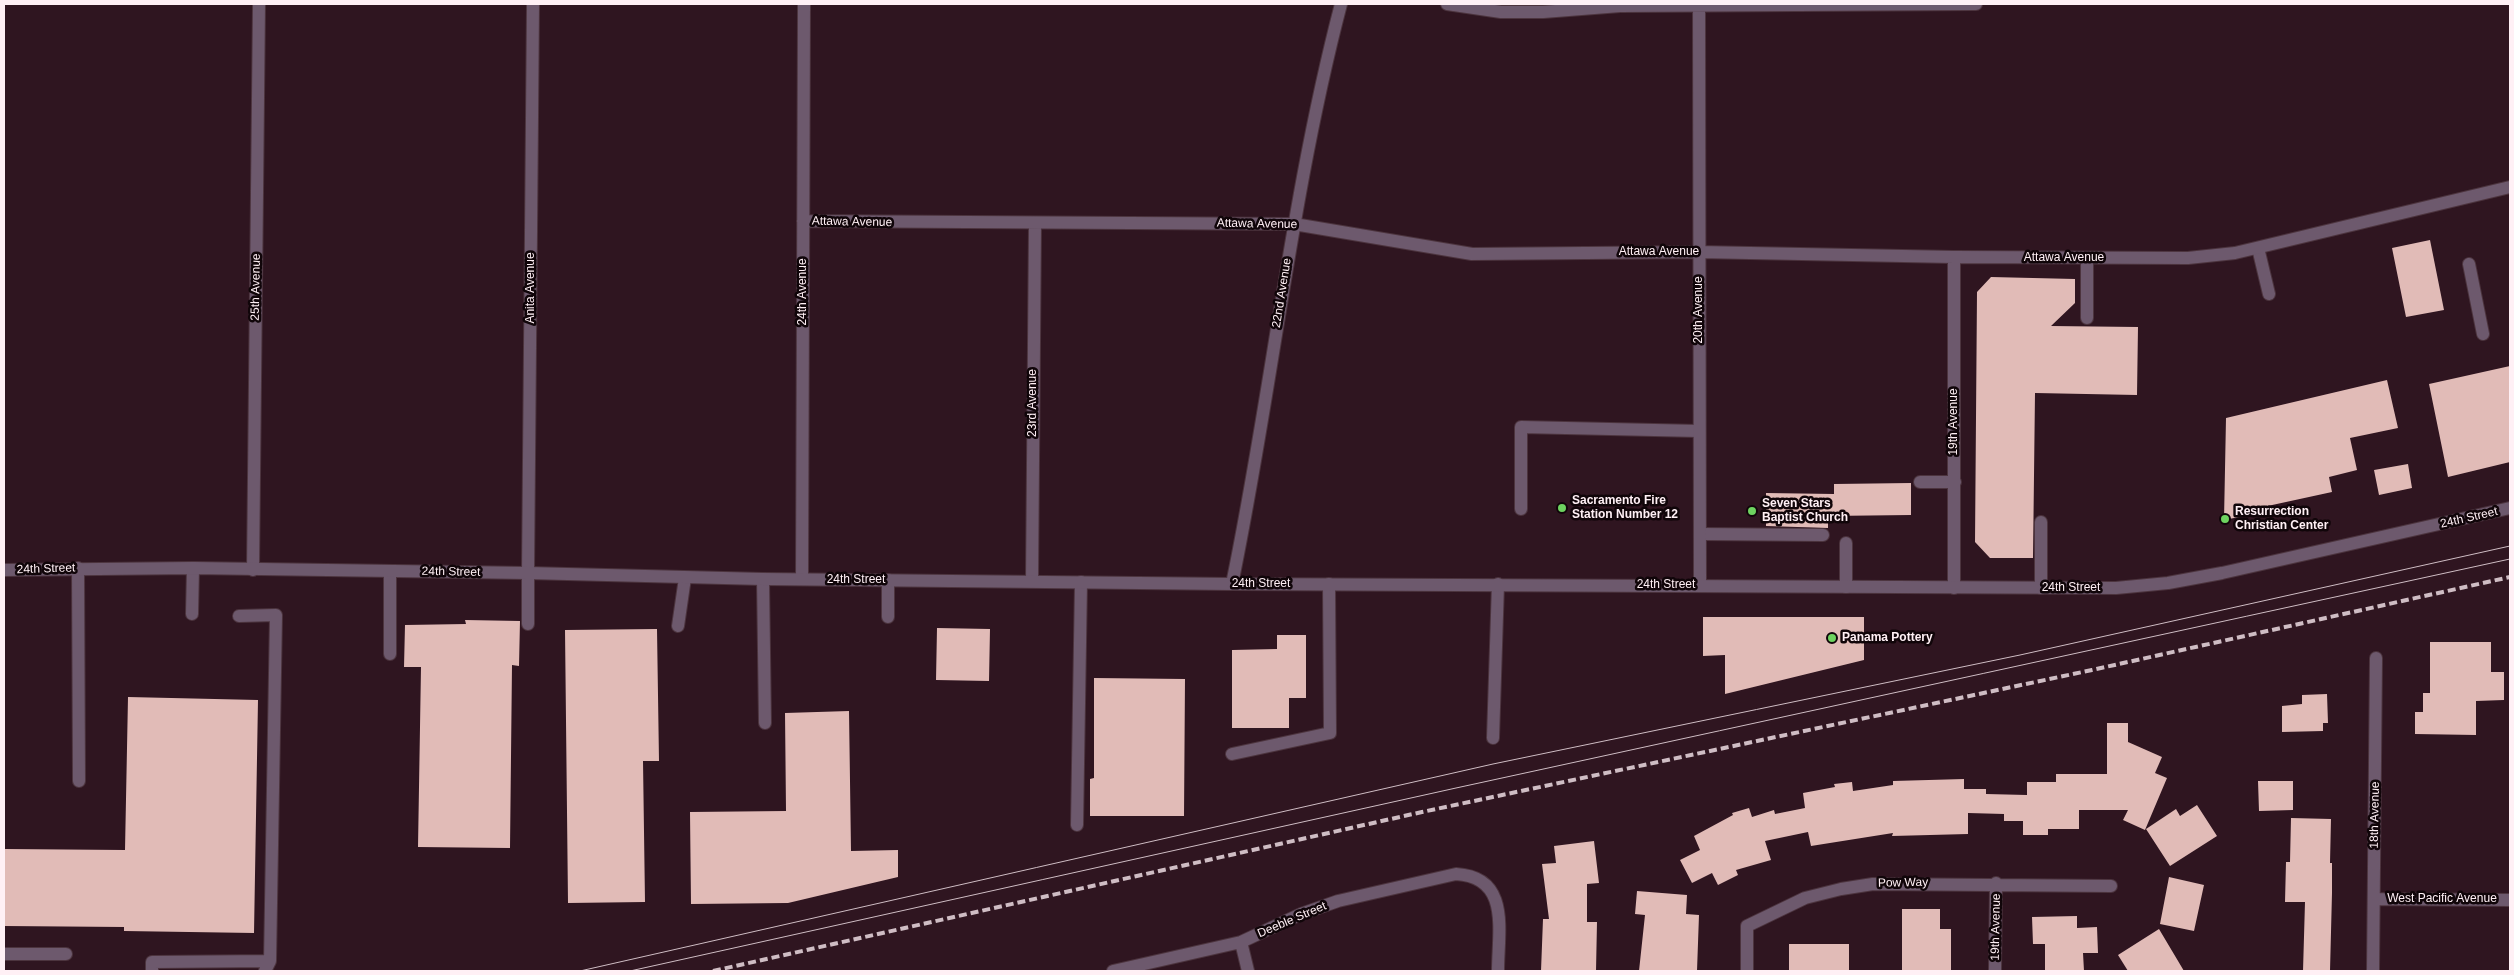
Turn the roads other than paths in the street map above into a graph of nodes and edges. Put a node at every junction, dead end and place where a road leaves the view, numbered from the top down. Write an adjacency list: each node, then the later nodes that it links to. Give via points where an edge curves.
1 (259, 4): 33 (street, 25th Avenue)
2 (534, 4): 35 (street, Anita Avenue)
3 (804, 4): 10 (street, 24th Avenue)
4 (1341, 4): 12 (street, 22nd Avenue, via 1326,62)
5 (1447, 4): 8 (street, via 1501,12)
6 (1738, 4): 7 (street); 8 (street)
7 (1976, 4)
8 (1699, 5): 14 (street, 20th Avenue)
9 (2510, 187): 13 (street, Attawa Avenue)
10 (803, 222): 11 (street, Attawa Avenue); 38 (street, 24th Avenue)
11 (1035, 224): 12 (street, Attawa Avenue); 40 (street, 23rd Avenue)
12 (1294, 224): 14 (street, Attawa Avenue, via 1472,254); 42 (street, 22nd Avenue)
13 (2258, 248): 16 (street, Attawa Avenue, via 2188,258); 18 (street)
14 (1699, 252): 15 (street, Attawa Avenue); 21 (street, 20th Avenue)
15 (1954, 257): 16 (street, Attawa Avenue); 23 (street, 19th Avenue)
16 (2087, 258): 19 (street)
17 (2469, 264): 20 (street)
18 (2269, 294)
19 (2087, 318)
20 (2483, 334)
21 (1699, 431): 25 (street, via 1521,427); 27 (street, 20th Avenue)
22 (1920, 482): 23 (street)
23 (1954, 482): 47 (street, 19th Avenue)
24 (2510, 508): 48 (street, 24th Street, via 2194,578 2116,588)
25 (1521, 509)
26 (2041, 522): 48 (street)
27 (1700, 534): 28 (street); 45 (street, 20th Avenue)
28 (1824, 535)
29 (1846, 543): 46 (street)
30 (78, 568): 31 (street, 24th Street); 32 (street, 24th Street); 59 (street)
31 (193, 568): 33 (street, 24th Street); 49 (street)
32 (4, 570)
33 (253, 570): 34 (street, 24th Street)
34 (390, 571): 35 (street, 24th Street); 54 (street)
35 (528, 573): 36 (street, 24th Street); 52 (street, Anita Avenue)
36 (685, 578): 37 (street, 24th Street); 53 (street)
37 (763, 579): 38 (street, 24th Street); 56 (street)
38 (802, 579): 39 (street, 24th Street)
39 (888, 580): 40 (street, 24th Street); 51 (street)
40 (1032, 581): 41 (street, 24th Street)
41 (1081, 582): 42 (street, 24th Street); 60 (street)
42 (1232, 584): 43 (street, 24th Street)
43 (1329, 584): 44 (street, 24th Street); 58 (street, via 1330,732)
44 (1498, 584): 45 (street, 24th Street); 57 (street)
45 (1700, 586): 46 (street, 24th Street)
46 (1846, 587): 47 (street, 24th Street)
47 (1954, 588): 48 (street, 24th Street)
48 (2041, 588)
49 (192, 614)
50 (239, 616): 68 (street, via 276,615)
51 (888, 617)
52 (528, 624)
53 (678, 626)
54 (390, 654)
55 (2376, 658): 63 (street, 18th Avenue)
56 (765, 724)
57 (1493, 738)
58 (1232, 754)
59 (79, 781)
60 (1077, 825)
61 (1996, 883): 62 (street, Pow Way); 73 (street, Pow Way, via 1873,884 1805,898 1747,926); 74 (street, 19th Avenue)
62 (2111, 886)
63 (2374, 899): 64 (street, West Pacific Avenue); 75 (street, 18th Avenue)
64 (2510, 900)
65 (1241, 942): 70 (street, Deeble Street); 71 (street); 72 (street, Deeble Street, via 1338,901 1456,874 1472,875 1492,891 1497,904)
66 (4, 954): 67 (street)
67 (66, 954)
68 (268, 966): 69 (street, via 152,962)
69 (152, 971)
70 (1113, 971)
71 (1248, 971)
72 (1498, 971)
73 (1747, 971)
74 (1995, 971)
75 (2373, 971)

